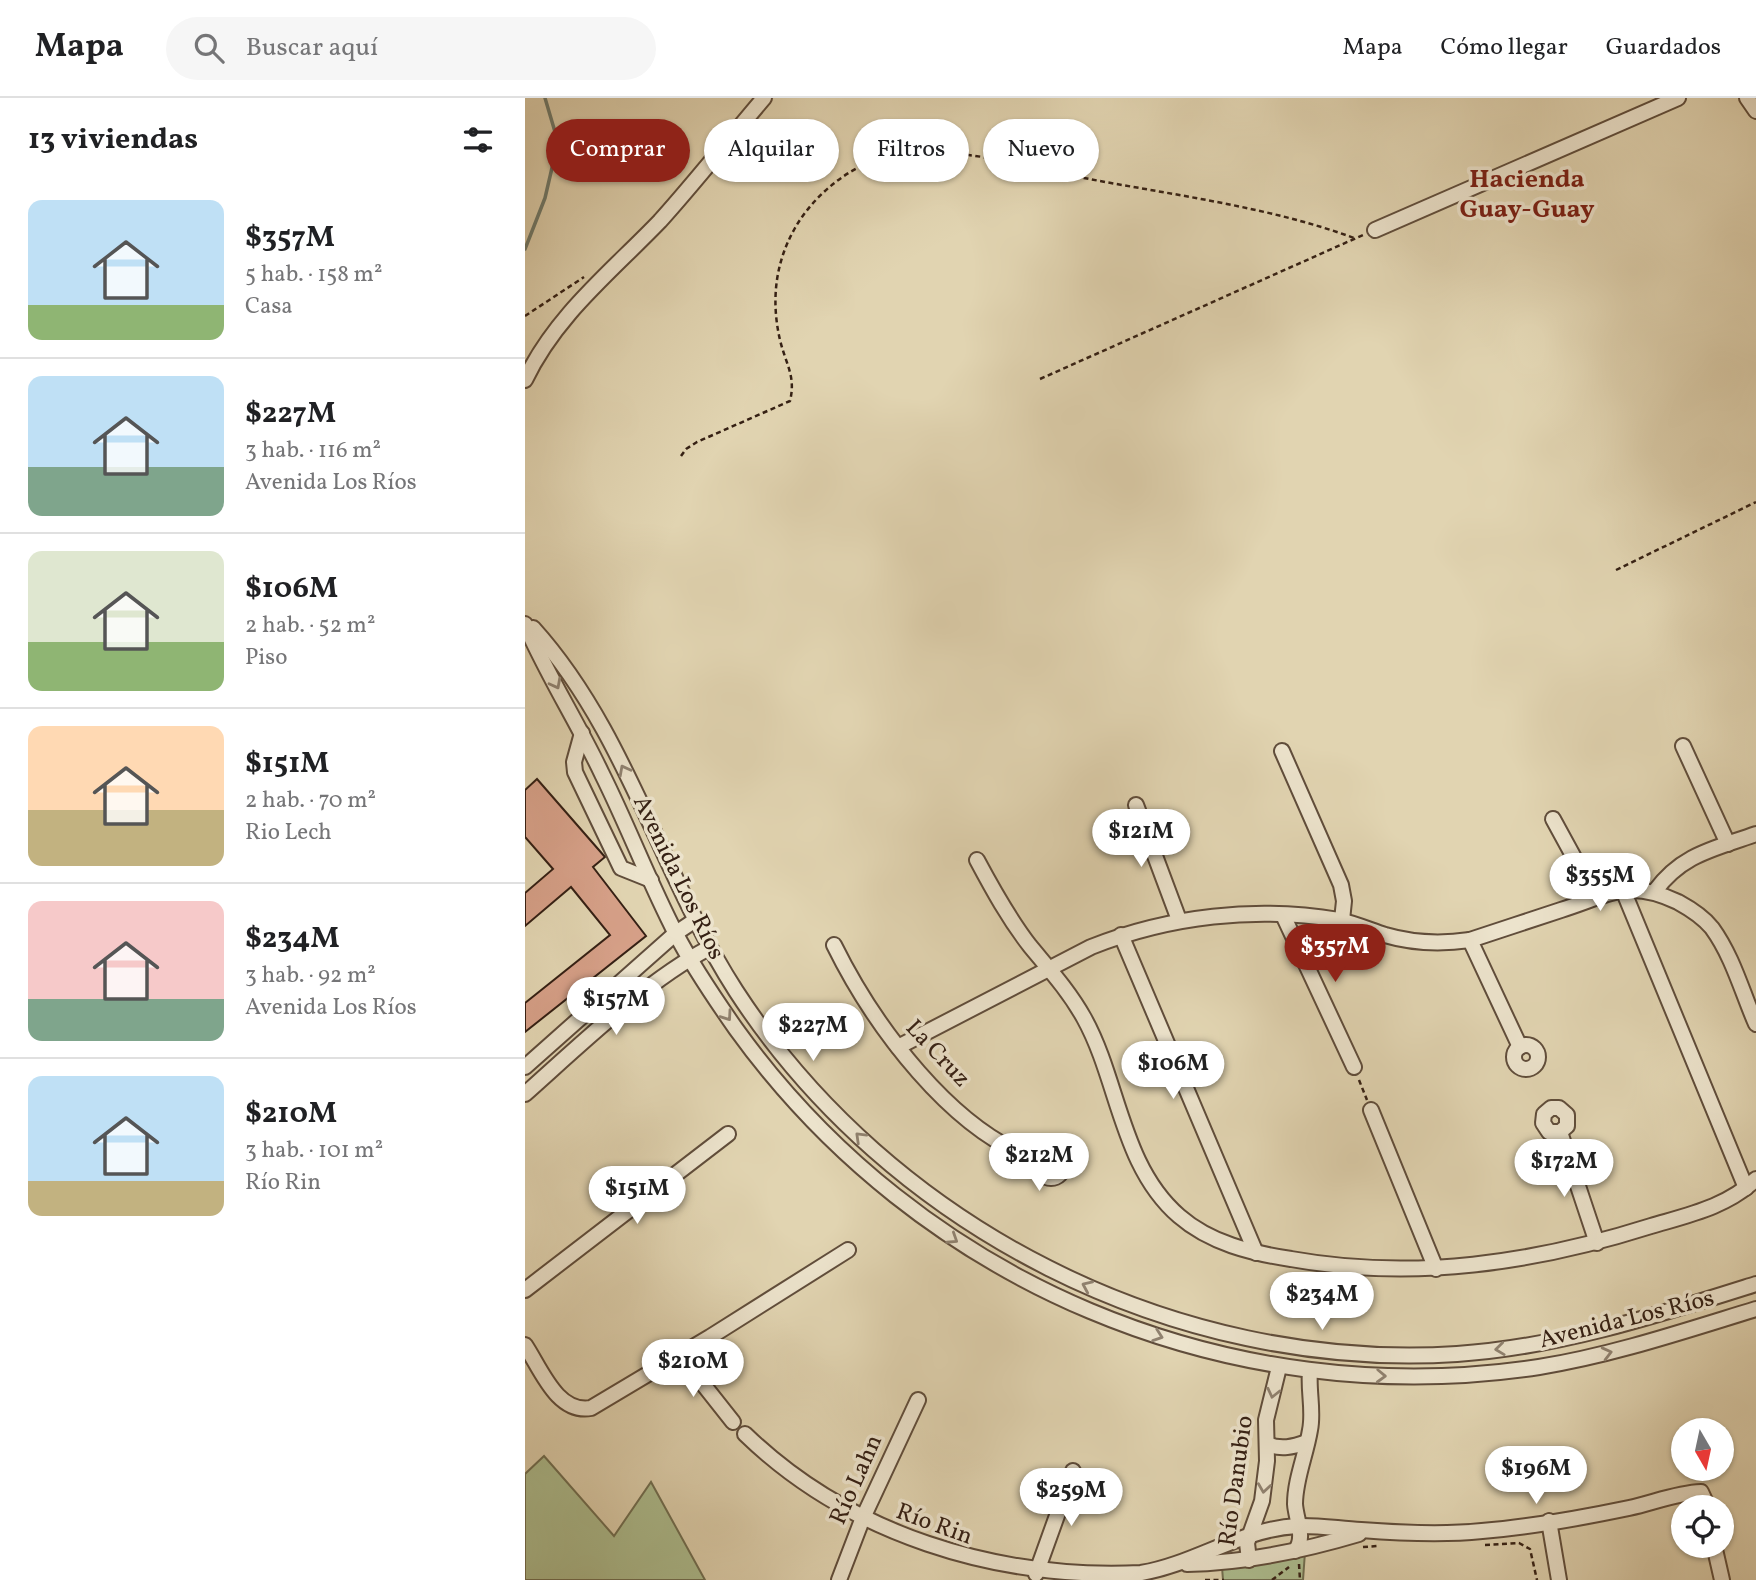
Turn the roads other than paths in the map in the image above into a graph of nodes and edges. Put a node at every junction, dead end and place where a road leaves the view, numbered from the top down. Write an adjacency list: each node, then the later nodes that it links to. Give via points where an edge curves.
1 (764, 98): 6 (street, via 683,195 562,320)
2 (1678, 98): 5 (street)
3 (1747, 98): 4 (street)
4 (1756, 111)
5 (1375, 230)
6 (525, 380)
7 (525, 621): 8 (street, Avenida Los Ríos); 9 (street, Avenida Los Ríos, via 573,677)
8 (530, 647): 10 (street, Avenida Los Ríos, one-way to 10)
9 (589, 706): 10 (street); 26 (street, Avenida Los Ríos, one-way to 9)
10 (573, 715): 11 (street, Avenida Los Ríos)
11 (582, 733): 19 (street, Avenida Los Ríos); 19 (street, via 575,772 621,868)
12 (1683, 746): 17 (street)
13 (1282, 751): 25 (street, via 1342,885)
14 (1136, 805): 24 (street)
15 (1553, 819): 22 (street)
16 (1756, 834): 17 (street)
17 (1728, 844): 21 (street, via 1687,859 1669,872)
18 (977, 860): 33 (street, via 1014,923)
19 (651, 880): 27 (street, Avenida Los Ríos)
20 (1623, 890): 21 (street); 22 (street); 47 (street)
21 (1655, 891): 35 (street, via 1686,906 1710,925 1730,957)
22 (1595, 897): 29 (street)
23 (1283, 915): 24 (street); 25 (street); 39 (street)
24 (1179, 920): 28 (street)
25 (1342, 920): 29 (street, via 1419,941)
26 (695, 921): 27 (street); 31 (street, Avenida Los Ríos)
27 (675, 933): 32 (street, Avenida Los Ríos); 34 (street)
28 (1121, 935): 33 (street); 51 (street)
29 (1470, 940): 38 (street)
30 (834, 946): 37 (street, La Cruz, via 863,1000)
31 (709, 948): 32 (street); 46 (street, Avenida Los Ríos, one-way to 31, via 800,1075)
32 (690, 958): 36 (street); 48 (street, Avenida Los Ríos, one-way to 48, via 732,1024 783,1088)
33 (1051, 968): 37 (street); 51 (street, via 1089,1027 1127,1134 1159,1194 1180,1217 1206,1234)
34 (595, 1006): 36 (street); 40 (street)
35 (1754, 1017)
36 (607, 1022): 41 (street)
37 (898, 1047): 45 (street, La Cruz, via 971,1121 1014,1151)
38 (1520, 1047)
39 (1354, 1067)
40 (525, 1068)
41 (525, 1094)
42 (1371, 1110): 52 (street)
43 (1560, 1132): 49 (street)
44 (728, 1134): 54 (street)
45 (1039, 1161)
46 (911, 1183): 48 (street); 56 (street, Avenida Los Ríos, one-way to 46, via 1118,1299 1047,1267)
47 (1751, 1183): 49 (street, via 1714,1206)
48 (898, 1199): 58 (street, Avenida Los Ríos, one-way to 58, via 975,1252 1049,1293)
49 (1597, 1243): 52 (street, via 1519,1260)
50 (848, 1250): 59 (street)
51 (1256, 1253): 52 (street, via 1331,1265)
52 (1436, 1269)
53 (1756, 1284): 56 (street, Avenida Los Ríos, one-way to 56, via 1577,1336 1458,1354 1334,1351)
54 (525, 1290)
55 (1756, 1309): 61 (street, Avenida Los Ríos, one-way to 55, via 1431,1376 1537,1367 1630,1348)
56 (1209, 1329): 58 (street)
57 (525, 1345): 59 (street, via 562,1402 581,1410)
58 (1202, 1350): 60 (street, Avenida Los Ríos)
59 (680, 1355): 63 (street)
60 (1279, 1367): 61 (street, Avenida Los Ríos); 66 (street, Río Danubio, one-way to 66, via 1266,1420)
61 (1310, 1371): 65 (street)
62 (918, 1400): 71 (street, Río Lahn)
63 (733, 1422)
64 (745, 1434): 71 (street, Río Rin, via 802,1483)
65 (1307, 1442): 66 (street, via 1276,1448); 73 (street, via 1296,1486)
66 (1267, 1444): 75 (street, Río Danubio, one-way to 75, via 1262,1501)
67 (1073, 1471): 80 (street)
68 (1676, 1495): 69 (street, Río Rin)
69 (1702, 1495)
70 (1671, 1497): 72 (street, Río Rin, via 1604,1514)
71 (862, 1520): 81 (street, Río Rin, via 941,1554); 82 (street, Río Lahn)
72 (1549, 1521): 74 (street, Río Rin, via 1479,1531); 83 (street)
73 (1298, 1526): 74 (street, Río Rin); 75 (street, Río Rin); 76 (street, via 1300,1544)
74 (1369, 1531): 76 (street, Río Rin)
75 (1250, 1534): 78 (street, Río Danubio); 79 (street, Río Rin)
76 (1295, 1551): 78 (street, Río Rin)
77 (1717, 1558): 84 (street)
78 (1249, 1560): 79 (street, Río Rin)
79 (1178, 1564): 80 (street, Río Rin, via 1114,1575)
80 (1036, 1574): 81 (street, Río Rin)
81 (1010, 1576)
82 (839, 1580)
83 (1559, 1580)
84 (1722, 1580)

